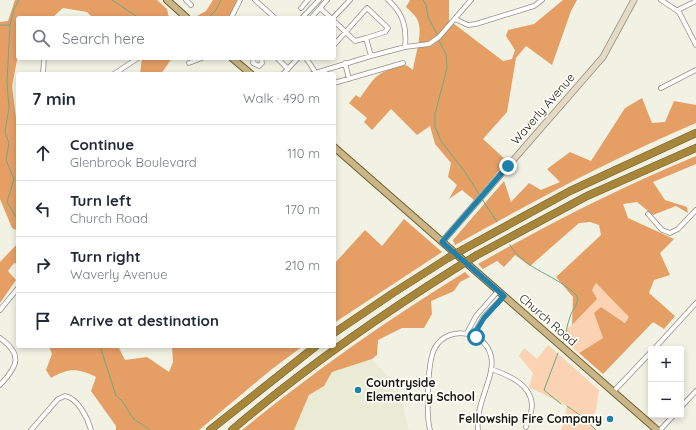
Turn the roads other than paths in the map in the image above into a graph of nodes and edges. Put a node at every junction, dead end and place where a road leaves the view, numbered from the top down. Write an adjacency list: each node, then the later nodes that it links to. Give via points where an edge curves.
1 (167, 0): 19 (main road)
2 (186, 0): 15 (street)
3 (240, 0): 20 (street)
4 (255, 0): 21 (street)
5 (308, 0): 16 (street)
6 (319, 0): 22 (street)
7 (327, 0): 17 (street)
8 (350, 0): 25 (street)
9 (388, 0): 32 (street, via 403,18 406,28)
10 (471, 0): 26 (street)
11 (542, 0): 26 (street, via 534,6 476,24 468,25)
12 (634, 0): 65 (street, Waverly Avenue, via 603,57)
13 (661, 0): 18 (street)
14 (696, 1): 18 (street)
15 (191, 5)
16 (301, 8)
17 (320, 8): 23 (street); 24 (street)
18 (678, 10): 31 (street)
19 (185, 16)
20 (232, 16)
21 (273, 16)
22 (304, 16)
23 (313, 16)
24 (330, 16)
25 (334, 16)
26 (455, 19): 32 (street, via 433,42 425,46)
27 (336, 23): 28 (street)
28 (346, 32): 29 (street, via 355,41); 29 (street, via 368,8 388,28 385,32); 30 (street)
29 (366, 38): 33 (street)
30 (336, 43)
31 (696, 45)
32 (405, 47): 33 (street)
33 (371, 56): 44 (street)
34 (44, 60): 48 (street)
35 (135, 60): 49 (street)
36 (197, 60): 43 (street)
37 (234, 60): 50 (main road)
38 (254, 60): 39 (street, via 253,63 259,66)
39 (262, 60)
40 (279, 60): 46 (street)
41 (296, 60): 46 (street)
42 (307, 60): 52 (street)
43 (189, 63)
44 (345, 63): 53 (street); 54 (street)
45 (403, 63): 54 (street)
46 (288, 69): 51 (street)
47 (696, 70): 56 (street)
48 (43, 72)
49 (117, 72)
50 (249, 72)
51 (285, 72)
52 (313, 72)
53 (317, 72)
54 (349, 79): 55 (street)
55 (336, 82)
56 (661, 88)
57 (696, 129): 58 (highway)
58 (694, 134): 71 (highway, bridge, via 570,190 448,258)
59 (696, 148): 62 (highway)
60 (336, 149): 65 (main road, Church Road)
61 (696, 151): 62 (highway)
62 (668, 159): 88 (highway, bridge, via 587,196 456,268 351,337)
63 (696, 210): 64 (street, via 678,229 670,233 662,230)
64 (648, 214)
65 (442, 242): 67 (main road, Church Road)
66 (16, 290): 70 (street)
67 (498, 291): 68 (main road, Church Road); 72 (street, via 476,316)
68 (504, 296): 73 (street, via 484,318); 81 (main road, Church Road)
69 (696, 303): 75 (street)
70 (0, 310)
71 (336, 332)
72 (467, 333): 73 (street); 89 (street, via 453,335 440,341 435,347 430,365)
73 (473, 336): 78 (street, via 482,341 489,350)
74 (0, 338): 79 (street, via 13,350 16,363 12,372)
75 (657, 346)
76 (313, 348): 87 (highway)
77 (648, 355): 81 (street)
78 (491, 369): 84 (street, via 520,382 529,395 532,405); 90 (street, via 479,408)
79 (0, 385)
80 (696, 391): 82 (street)
81 (613, 392): 91 (main road, Church Road)
82 (684, 404)
83 (671, 418): 92 (street)
84 (526, 427)
85 (31, 430): 86 (street, via 58,399 65,396 75,402 89,422)
86 (91, 430)
87 (210, 430)
88 (232, 430)
89 (430, 430)
90 (478, 430)
91 (657, 430)
92 (660, 430)

